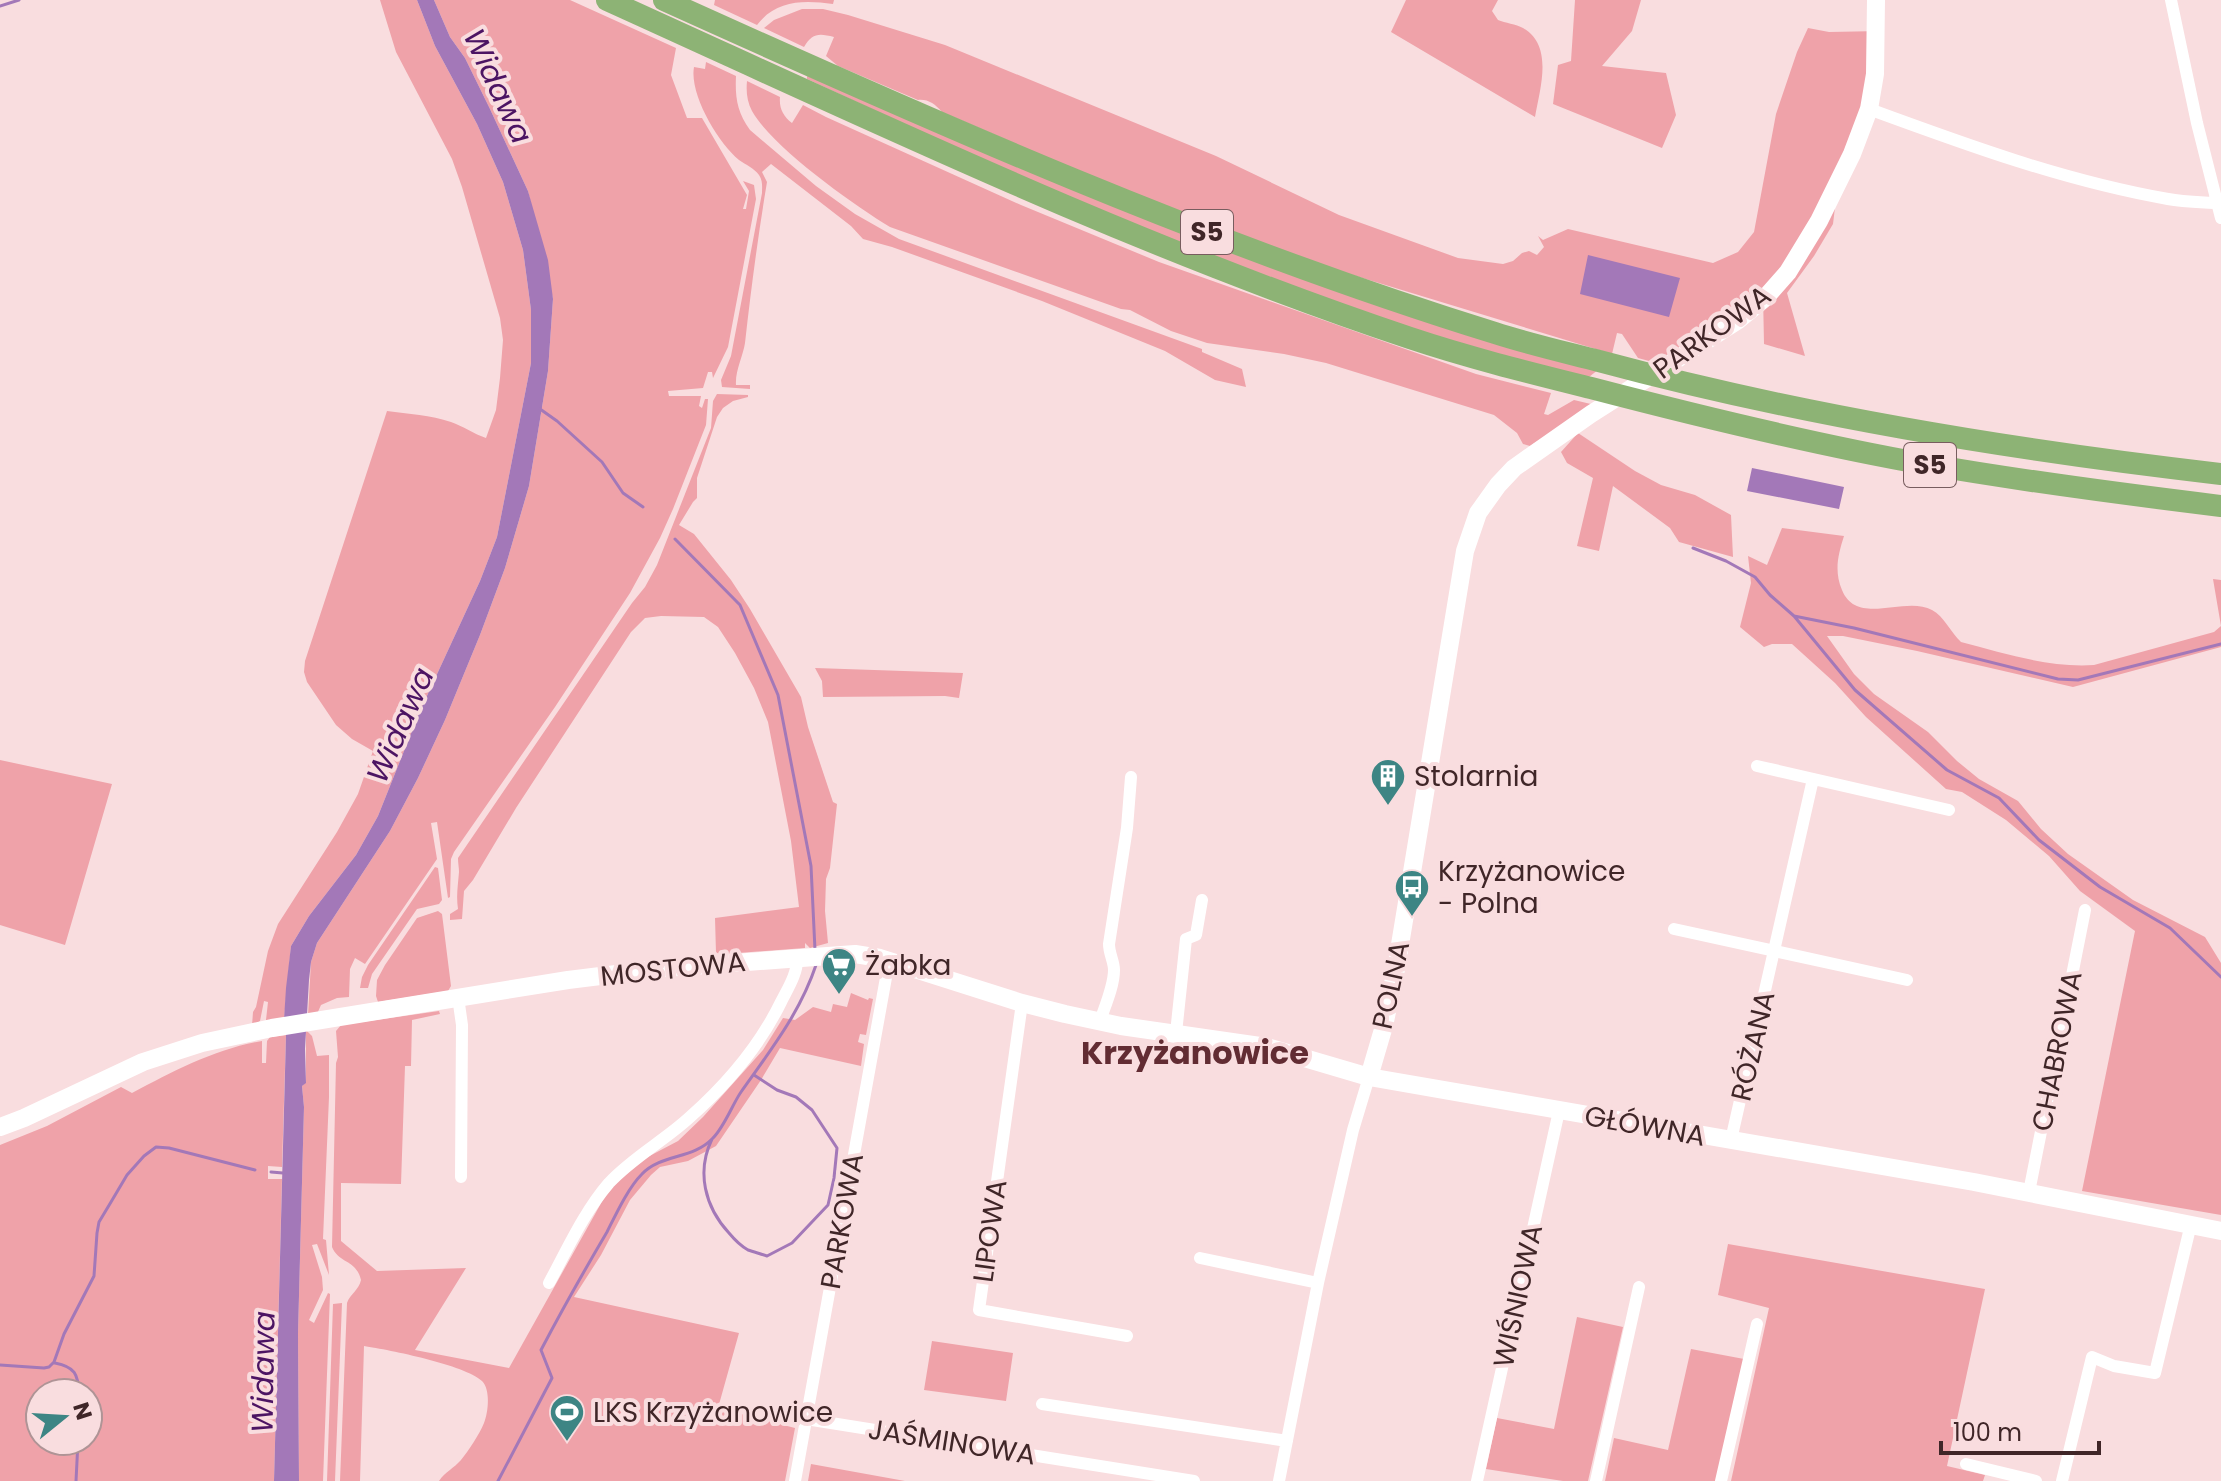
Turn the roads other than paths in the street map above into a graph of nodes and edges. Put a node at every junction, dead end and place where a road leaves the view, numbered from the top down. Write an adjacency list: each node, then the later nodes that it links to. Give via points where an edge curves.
1 (607, 0): 10 (highway, S5, via 1009,184 1229,273 1503,367 1805,441 1923,464)
2 (664, 0): 9 (highway, S5, via 1021,158 1245,247 1498,334 1816,413 1936,436)
3 (1876, 0): 5 (street, PARKOWA)
4 (2171, 0): 6 (street)
5 (1869, 109): 6 (street, via 2074,179 2170,200); 8 (street, PARKOWA, via 1819,221 1766,297)
6 (2217, 203): 7 (street)
7 (2221, 218)
8 (1559, 435): 26 (street, POLNA, via 1498,485 1478,513 1465,551 1396,969)
9 (2221, 474)
10 (2221, 506)
11 (1757, 766): 13 (street)
12 (1131, 777): 24 (street, via 1109,944 1114,974)
13 (1813, 779): 14 (street); 18 (street, RÓŻANA)
14 (1949, 810)
15 (1202, 900): 25 (street, via 1196,935 1186,939)
16 (2085, 910): 31 (street, CHABROWA)
17 (1674, 929): 18 (street, RÓŻANA)
18 (1775, 951): 21 (street, RÓŻANA); 29 (street, RÓŻANA)
19 (803, 957): 20 (street, MOSTOWA, via 855,954); 22 (street, MOSTOWA, via 651,970); 35 (street, via 755,1047 688,1119 606,1186)
20 (889, 961): 23 (street, GŁÓWNA); 41 (street, PARKOWA)
21 (1907, 980)
22 (458, 997): 28 (street, MOSTOWA, via 202,1043 143,1062); 30 (street)
23 (1022, 1003): 24 (street, GŁÓWNA); 39 (street, LIPOWA, via 979,1310)
24 (1100, 1021): 25 (street, GŁÓWNA)
25 (1176, 1033): 26 (street, GŁÓWNA, via 1267,1047)
26 (1369, 1077): 27 (street, GŁÓWNA); 36 (street, POLNA)
27 (1559, 1111): 29 (street, GŁÓWNA); 47 (street, WIŚNIOWA)
28 (0, 1127)
29 (1731, 1140): 31 (street, GŁÓWNA)
30 (461, 1177)
31 (2029, 1192): 32 (street, GŁÓWNA)
32 (2191, 1224): 33 (street, GŁÓWNA); 51 (street, via 2155,1373 2092,1357)
33 (2221, 1231)
34 (1200, 1258): 36 (street)
35 (549, 1283)
36 (1318, 1283): 42 (street, POLNA)
37 (1639, 1287): 48 (street)
38 (1757, 1324): 49 (street)
39 (1127, 1336)
40 (1042, 1404): 42 (street)
41 (806, 1419): 44 (street, PARKOWA); 45 (street, JAŚMINOWA)
42 (1287, 1441): 46 (street, POLNA)
43 (1966, 1464): 50 (street)
44 (795, 1481)
45 (1194, 1481)
46 (1279, 1481)
47 (1477, 1481)
48 (1596, 1481)
49 (1721, 1481)
50 (2036, 1481)
51 (2062, 1481)

